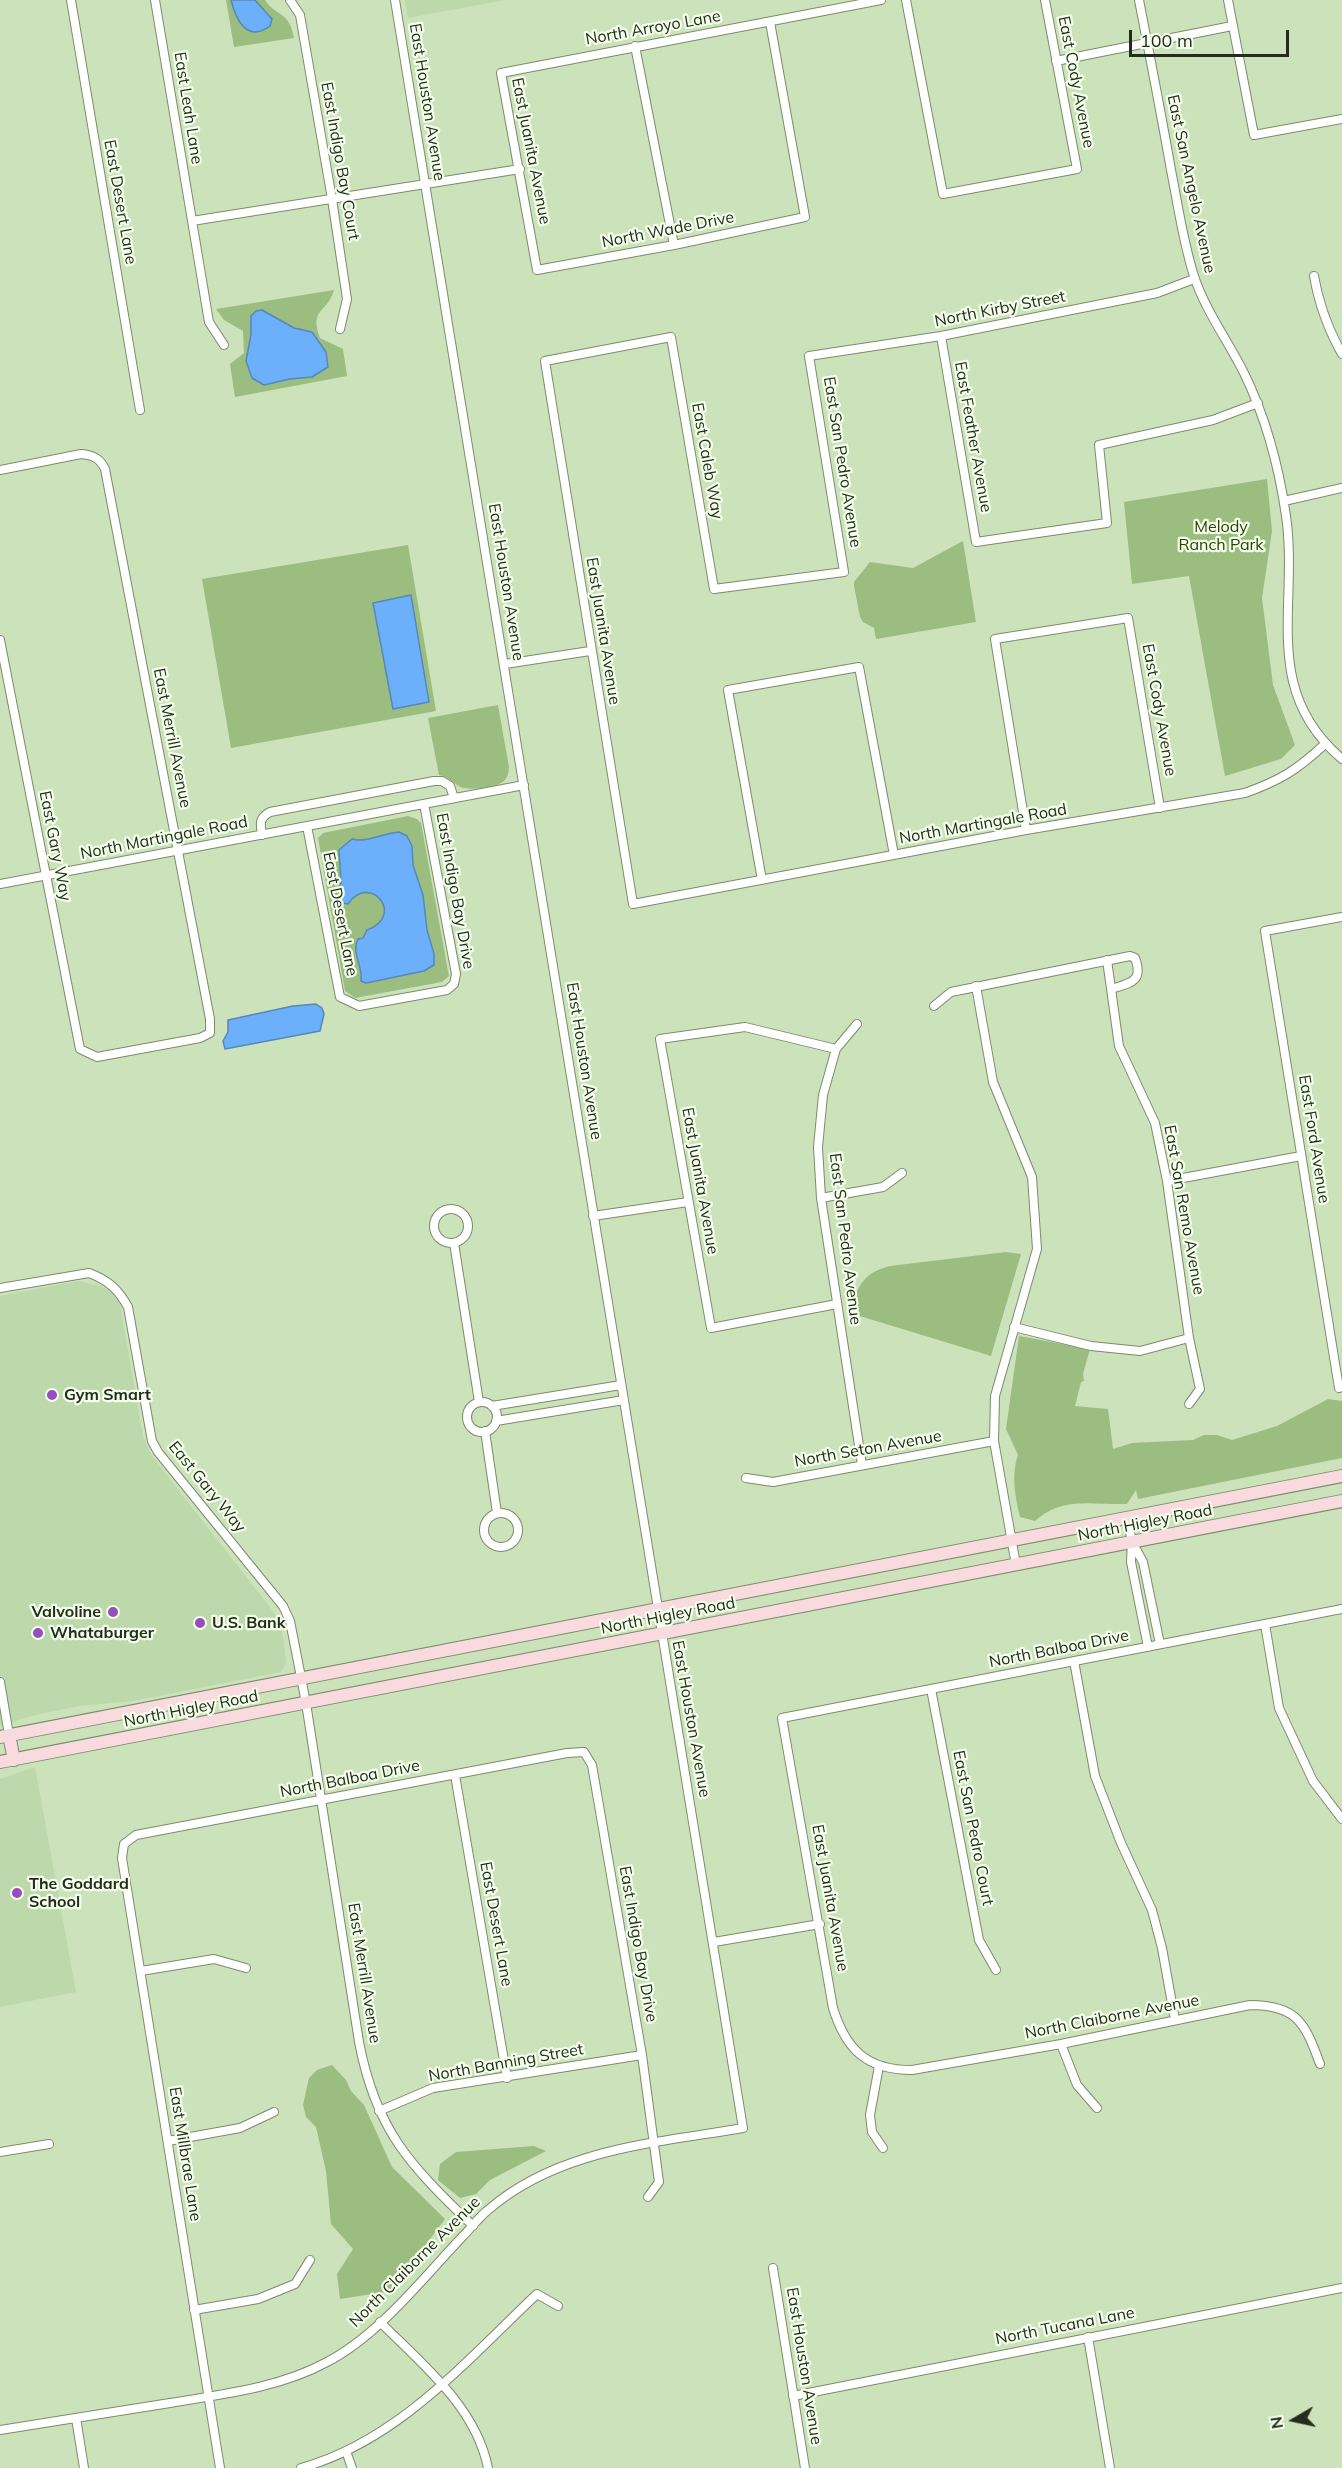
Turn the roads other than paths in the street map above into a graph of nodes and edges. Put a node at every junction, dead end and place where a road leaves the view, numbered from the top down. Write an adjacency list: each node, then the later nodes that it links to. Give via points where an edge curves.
1 (71, 0): 32 (street, East Desert Lane)
2 (155, 0): 20 (street, East Leah Lane)
3 (290, 0): 19 (street, East Indigo Bay Court, via 300,15)
4 (395, 0): 18 (street, East Houston Avenue)
5 (881, 0): 10 (street, North Arroyo Lane)
6 (906, 0): 14 (street, East Cody Avenue, via 943,194 1077,169)
7 (1045, 0): 14 (street, East Cody Avenue)
8 (1139, 0): 12 (street, East San Angelo Avenue)
9 (1227, 0): 11 (street)
10 (770, 22): 13 (street, North Arroyo Lane); 21 (street, North Wade Drive, via 805,217)
11 (1232, 26): 12 (street); 16 (street, via 1254,135)
12 (1147, 42): 14 (street); 24 (street, East San Angelo Avenue)
13 (635, 46): 15 (street, North Arroyo Lane); 21 (street)
14 (1056, 61)
15 (501, 73): 17 (street, East Juanita Avenue)
16 (1342, 119)
17 (520, 169): 18 (street); 22 (street, East Juanita Avenue)
18 (425, 184): 19 (street); 39 (street, East Houston Avenue)
19 (332, 199): 20 (street); 25 (street, East Indigo Bay Court, via 347,299)
20 (192, 221): 28 (street, East Leah Lane, via 209,322)
21 (674, 245): 22 (street, North Wade Drive)
22 (537, 270)
23 (1314, 276): 29 (street, via 1329,330)
24 (1194, 279): 26 (street, North Kirby Street, via 1157,293); 31 (street, East San Angelo Avenue)
25 (340, 329)
26 (941, 336): 30 (street, North Kirby Street); 31 (street, East Feather Avenue, via 976,542 1107,523 1099,445 1213,420)
27 (671, 337): 36 (street, East Caleb Way, via 714,589); 38 (street, East Juanita Avenue, via 544,361)
28 (224, 345)
29 (1342, 354)
30 (809, 356): 36 (street, East San Pedro Avenue)
31 (1258, 403): 35 (street, East San Angelo Avenue)
32 (140, 410)
33 (0, 470): 49 (street, East Merrill Avenue, via 81,454 90,455 105,469)
34 (1342, 488): 35 (street)
35 (1284, 501): 40 (street, East San Angelo Avenue, via 1289,550 1288,655 1302,705)
36 (844, 572)
37 (0, 640): 51 (street, East Gary Way)
38 (590, 651): 39 (street); 54 (street, East Juanita Avenue)
39 (505, 664): 42 (street, East Houston Avenue)
40 (1325, 744): 41 (street, East San Angelo Avenue); 45 (street, North Martingale Road, via 1302,766 1276,781 1245,793)
41 (1342, 759)
42 (524, 785): 43 (street, North Martingale Road); 69 (street, East Houston Avenue)
43 (454, 798): 44 (street, North Martingale Road); 48 (street, North Martingale Road, via 450,786 434,781 270,812 262,816)
44 (424, 804): 46 (street, North Martingale Road); 59 (street, East Indigo Bay Drive, via 456,974 454,984 447,990 359,1006)
45 (1160, 808): 47 (street, North Martingale Road); 47 (street, East Cody Avenue, via 1128,618 995,639)
46 (307, 826): 48 (street, North Martingale Road); 59 (street, East Desert Lane, via 340,997)
47 (1026, 830): 50 (street, North Martingale Road)
48 (262, 835): 49 (street, North Martingale Road)
49 (179, 850): 51 (street, North Martingale Road); 63 (street, East Merrill Avenue, via 210,1033 97,1057)
50 (894, 855): 52 (street, North Martingale Road); 52 (street, via 859,667 728,690)
51 (45, 876): 53 (street, North Martingale Road); 63 (street, East Gary Way, via 80,1049)
52 (762, 880): 54 (street, North Martingale Road)
53 (0, 884)
54 (633, 904)
55 (1342, 917): 64 (street, East Ford Avenue, via 1265,931)
56 (1107, 960): 57 (street); 58 (street, East San Remo Avenue); 58 (street, via 1130,956 1139,968 1131,983)
57 (976, 986): 60 (street, via 951,992); 73 (street, via 993,1082 1032,1177 1036,1249)
58 (1111, 989): 66 (street, East San Remo Avenue, via 1119,1046 1155,1123)
59 (349, 1002)
60 (934, 1006)
61 (858, 1024): 62 (street, East San Pedro Avenue)
62 (836, 1049): 67 (street, East San Pedro Avenue, via 823,1095 818,1147); 68 (street, East Juanita Avenue, via 745,1027 660,1039)
63 (87, 1054)
64 (1301, 1156): 66 (street); 76 (street, East Ford Avenue)
65 (902, 1173): 67 (street, via 883,1187)
66 (1167, 1181): 74 (street, East San Remo Avenue)
67 (821, 1198): 72 (street, East San Pedro Avenue)
68 (688, 1202): 69 (street); 72 (street, East Juanita Avenue, via 711,1328)
69 (593, 1216): 75 (street, East Houston Avenue)
70 (454, 1243): 70 (street, via 464,1238 468,1222 457,1210 446,1209 437,1216 435,1233 443,1241); 78 (street)
71 (0, 1288): 101 (street, East Gary Way, via 89,1273 117,1289 128,1307 152,1441 283,1606 290,1621)
72 (837, 1304): 84 (street, East San Pedro Avenue)
73 (1014, 1327): 74 (street, via 1091,1346 1140,1351); 83 (street, via 995,1396)
74 (1189, 1338): 79 (street, East San Remo Avenue, via 1200,1389)
75 (621, 1385): 77 (street, East Houston Avenue); 80 (street)
76 (1340, 1387)
77 (624, 1400): 81 (street); 94 (street, East Houston Avenue)
78 (479, 1402): 80 (street); 82 (street, via 469,1410 468,1419 472,1427)
79 (1189, 1404)
80 (492, 1406): 81 (street)
81 (496, 1421): 82 (street)
82 (485, 1431): 88 (street)
83 (994, 1441): 84 (street, North Seton Avenue); 90 (street)
84 (862, 1465): 86 (street, North Seton Avenue, via 773,1482)
85 (1342, 1476): 89 (main road, North Higley Road)
86 (746, 1478)
87 (1342, 1501): 91 (main road, North Higley Road)
88 (497, 1513): 88 (street, via 485,1522 484,1533 493,1545 503,1547 513,1542 518,1527 513,1517)
89 (1127, 1518): 90 (main road, North Higley Road); 91 (street)
90 (1011, 1540): 92 (street); 94 (main road, North Higley Road)
91 (1132, 1542): 92 (main road, North Higley Road); 97 (street, via 1143,1562); 98 (street, via 1131,1562)
92 (1016, 1565): 96 (main road, North Higley Road)
93 (1342, 1609): 95 (street, North Balboa Drive)
94 (657, 1610): 96 (street, East Houston Avenue); 101 (main road, North Higley Road)
95 (1265, 1624): 97 (street, North Balboa Drive); 111 (street, via 1279,1708 1313,1781)
96 (662, 1634): 103 (main road, North Higley Road); 114 (street, East Houston Avenue)
97 (1160, 1644): 98 (street, North Balboa Drive)
98 (1148, 1647): 99 (street, North Balboa Drive)
99 (1074, 1661): 102 (street, North Balboa Drive); 118 (street, via 1095,1776 1152,1910)
100 (0, 1682): 105 (street)
101 (303, 1684): 103 (street, East Merrill Avenue); 105 (main road, North Higley Road)
102 (931, 1689): 104 (street, North Balboa Drive); 116 (street, East San Pedro Court, via 979,1940)
103 (306, 1703): 107 (main road, North Higley Road); 110 (street, East Merrill Avenue)
104 (782, 1718): 113 (street, East Juanita Avenue)
105 (5, 1736): 107 (main road)
106 (584, 1752): 109 (street, North Balboa Drive); 120 (street, East Indigo Bay Drive, via 592,1765)
107 (14, 1760): 108 (main road, North Higley Road)
108 (0, 1762)
109 (455, 1775): 110 (street, North Balboa Drive); 123 (street, East Desert Lane)
110 (321, 1799): 112 (street, North Balboa Drive, via 136,1835); 125 (street, East Merrill Avenue, via 361,2053)
111 (1342, 1819)
112 (124, 1844): 117 (street, East Millbrae Lane, via 122,1858)
113 (820, 1924): 114 (street); 122 (street, East Juanita Avenue, via 839,2028 849,2045)
114 (714, 1942): 127 (street, East Houston Avenue)
115 (246, 1968): 117 (street, via 214,1959)
116 (996, 1970)
117 (141, 1971): 128 (street, East Millbrae Lane)
118 (1175, 2020): 119 (street, North Claiborne Avenue); 121 (street, North Claiborne Avenue, via 1250,2005 1272,2005 1304,2025)
119 (1061, 2044): 122 (street, North Claiborne Avenue, via 912,2070); 124 (street, via 1077,2085)
120 (642, 2055): 123 (street, North Banning Street); 130 (street, East Indigo Bay Drive)
121 (1320, 2064)
122 (879, 2066): 131 (street, via 870,2115 872,2132)
123 (507, 2078): 125 (street, North Banning Street, via 433,2088)
124 (1097, 2108)
125 (379, 2111): 134 (street, East Merrill Avenue, via 410,2162)
126 (274, 2112): 128 (street, via 240,2128)
127 (743, 2128): 130 (street, North Claiborne Avenue)
128 (168, 2141): 139 (street, East Millbrae Lane)
129 (49, 2144): 132 (street)
130 (654, 2144): 133 (street, via 659,2182); 134 (street, North Claiborne Avenue, via 579,2159 540,2174 512,2190)
131 (883, 2148)
132 (0, 2152)
133 (648, 2197)
134 (473, 2226): 140 (street, North Claiborne Avenue)
135 (310, 2260): 139 (street, via 295,2284 258,2299)
136 (773, 2268): 143 (street, East Houston Avenue)
137 (1342, 2288): 141 (street, North Tucana Lane)
138 (558, 2306): 142 (street, via 537,2294)
139 (194, 2310): 144 (street, East Millbrae Lane)
140 (380, 2322): 142 (street); 144 (street, North Claiborne Avenue, via 348,2349 303,2374 272,2385)
141 (1088, 2337): 143 (street, North Tucana Lane); 154 (street)
142 (441, 2384): 147 (street, via 401,2419); 152 (street, via 474,2427)
143 (793, 2396): 153 (street, East Houston Avenue)
144 (207, 2397): 145 (street, North Claiborne Avenue); 149 (street, East Millbrae Lane)
145 (76, 2418): 146 (street, North Claiborne Avenue); 148 (street)
146 (0, 2430)
147 (346, 2451): 150 (street); 151 (street)
148 (84, 2468)
149 (220, 2468)
150 (301, 2468)
151 (352, 2468)
152 (488, 2468)
153 (805, 2468)
154 (1110, 2468)

